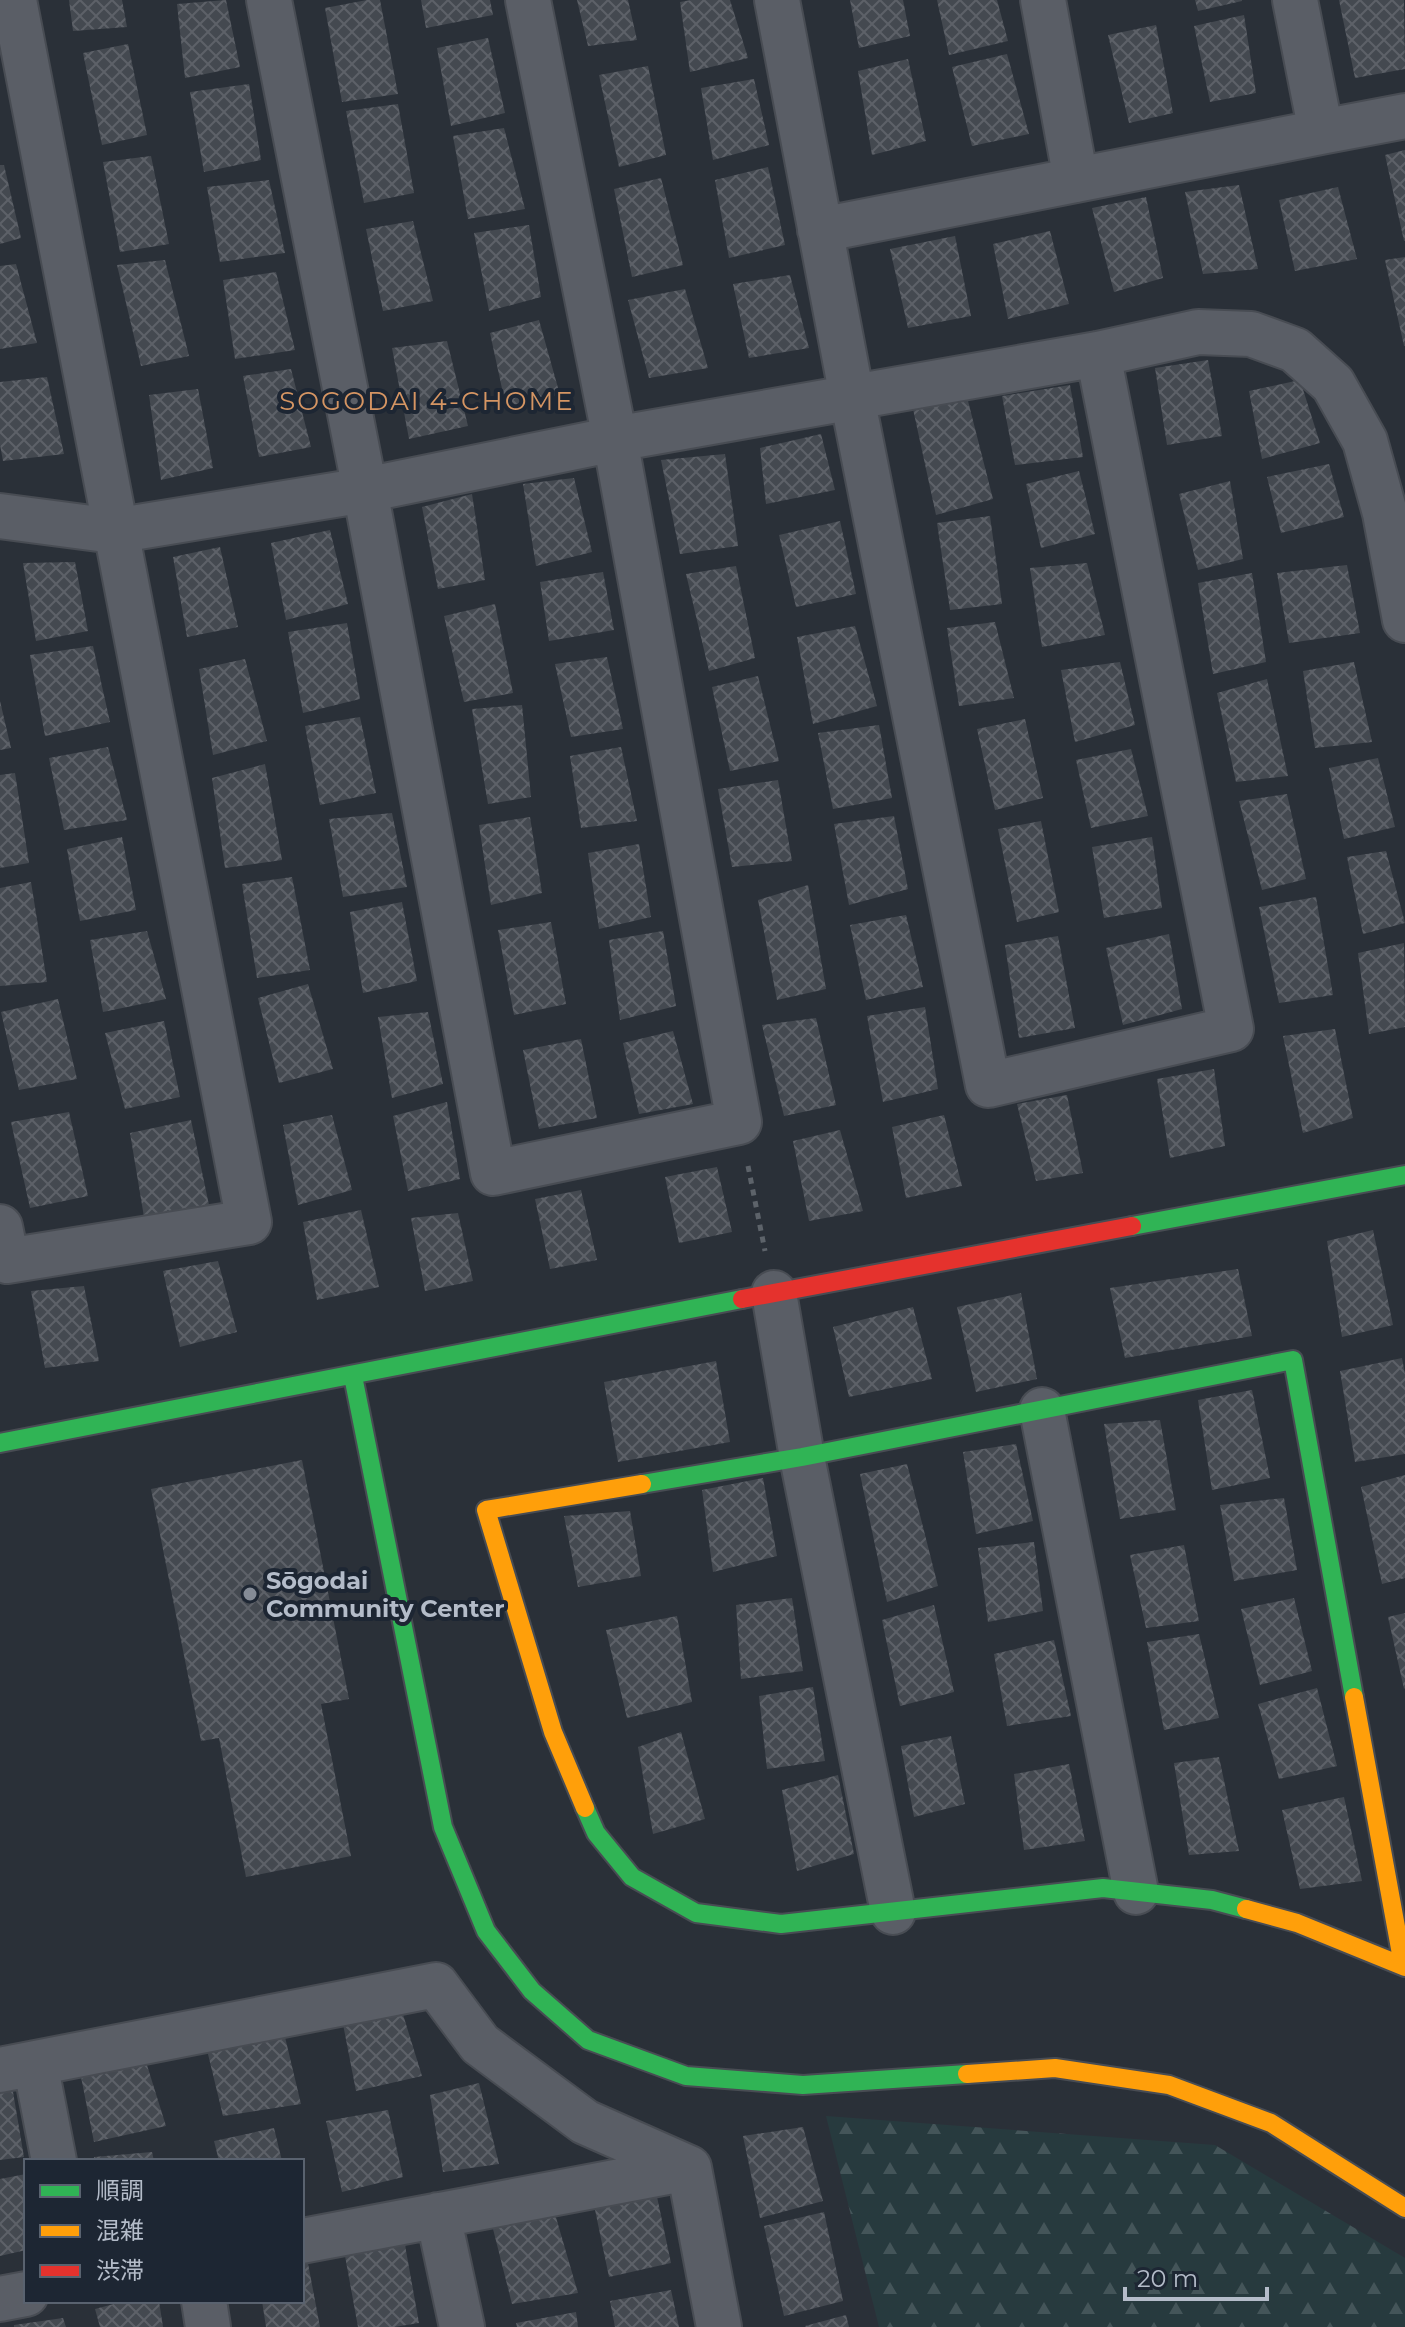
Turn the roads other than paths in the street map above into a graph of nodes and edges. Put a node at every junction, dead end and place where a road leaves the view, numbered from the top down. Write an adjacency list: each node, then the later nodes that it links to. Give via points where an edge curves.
1 (14, 0): 17 (street)
2 (269, 0): 14 (street)
3 (528, 0): 13 (street)
4 (777, 0): 10 (street)
5 (1043, 0): 9 (street)
6 (1295, 0): 8 (street)
7 (1405, 116): 8 (street)
8 (1321, 132): 9 (street)
9 (1076, 180): 10 (street)
10 (820, 230): 12 (street)
11 (1098, 354): 12 (street); 12 (street, via 1231,1029 988,1085); 15 (street, via 1198,332 1251,334 1295,350 1333,384)
12 (852, 397): 13 (street)
13 (615, 439): 14 (street); 14 (street, via 739,1122 493,1173)
14 (365, 490): 17 (street)
15 (1395, 511): 18 (street)
16 (0, 516): 17 (street)
17 (114, 531): 20 (street, via 249,1222 7,1261)
18 (1405, 620)
19 (1405, 1175): 21 (street)
20 (0, 1227)
21 (774, 1293): 22 (street); 25 (street)
22 (353, 1376): 24 (street); 32 (street, via 443,1827 486,1931 532,1991 588,2040 686,2076 788,2084 1055,2068 1169,2085 1271,2123)
23 (1042, 1410): 25 (street); 26 (street); 28 (street, via 1293,1360)
24 (0, 1443)
25 (802, 1457): 27 (street); 27 (street, via 486,1510 553,1732 596,1833 632,1877 696,1913 781,1924)
26 (1136, 1892): 27 (street, via 1103,1888); 28 (street, via 1212,1900 1297,1923)
27 (893, 1912)
28 (1404, 1966)
29 (18, 2066): 30 (street); 31 (street, via 436,1985 480,2044 585,2122)
30 (53, 2159)
31 (689, 2168): 33 (street); 40 (street)
32 (1405, 2208)
33 (438, 2215): 34 (street); 39 (street)
34 (304, 2241)
35 (24, 2294): 36 (street)
36 (0, 2299)
37 (204, 2303): 38 (street)
38 (208, 2327)
39 (462, 2327)
40 (719, 2327)

